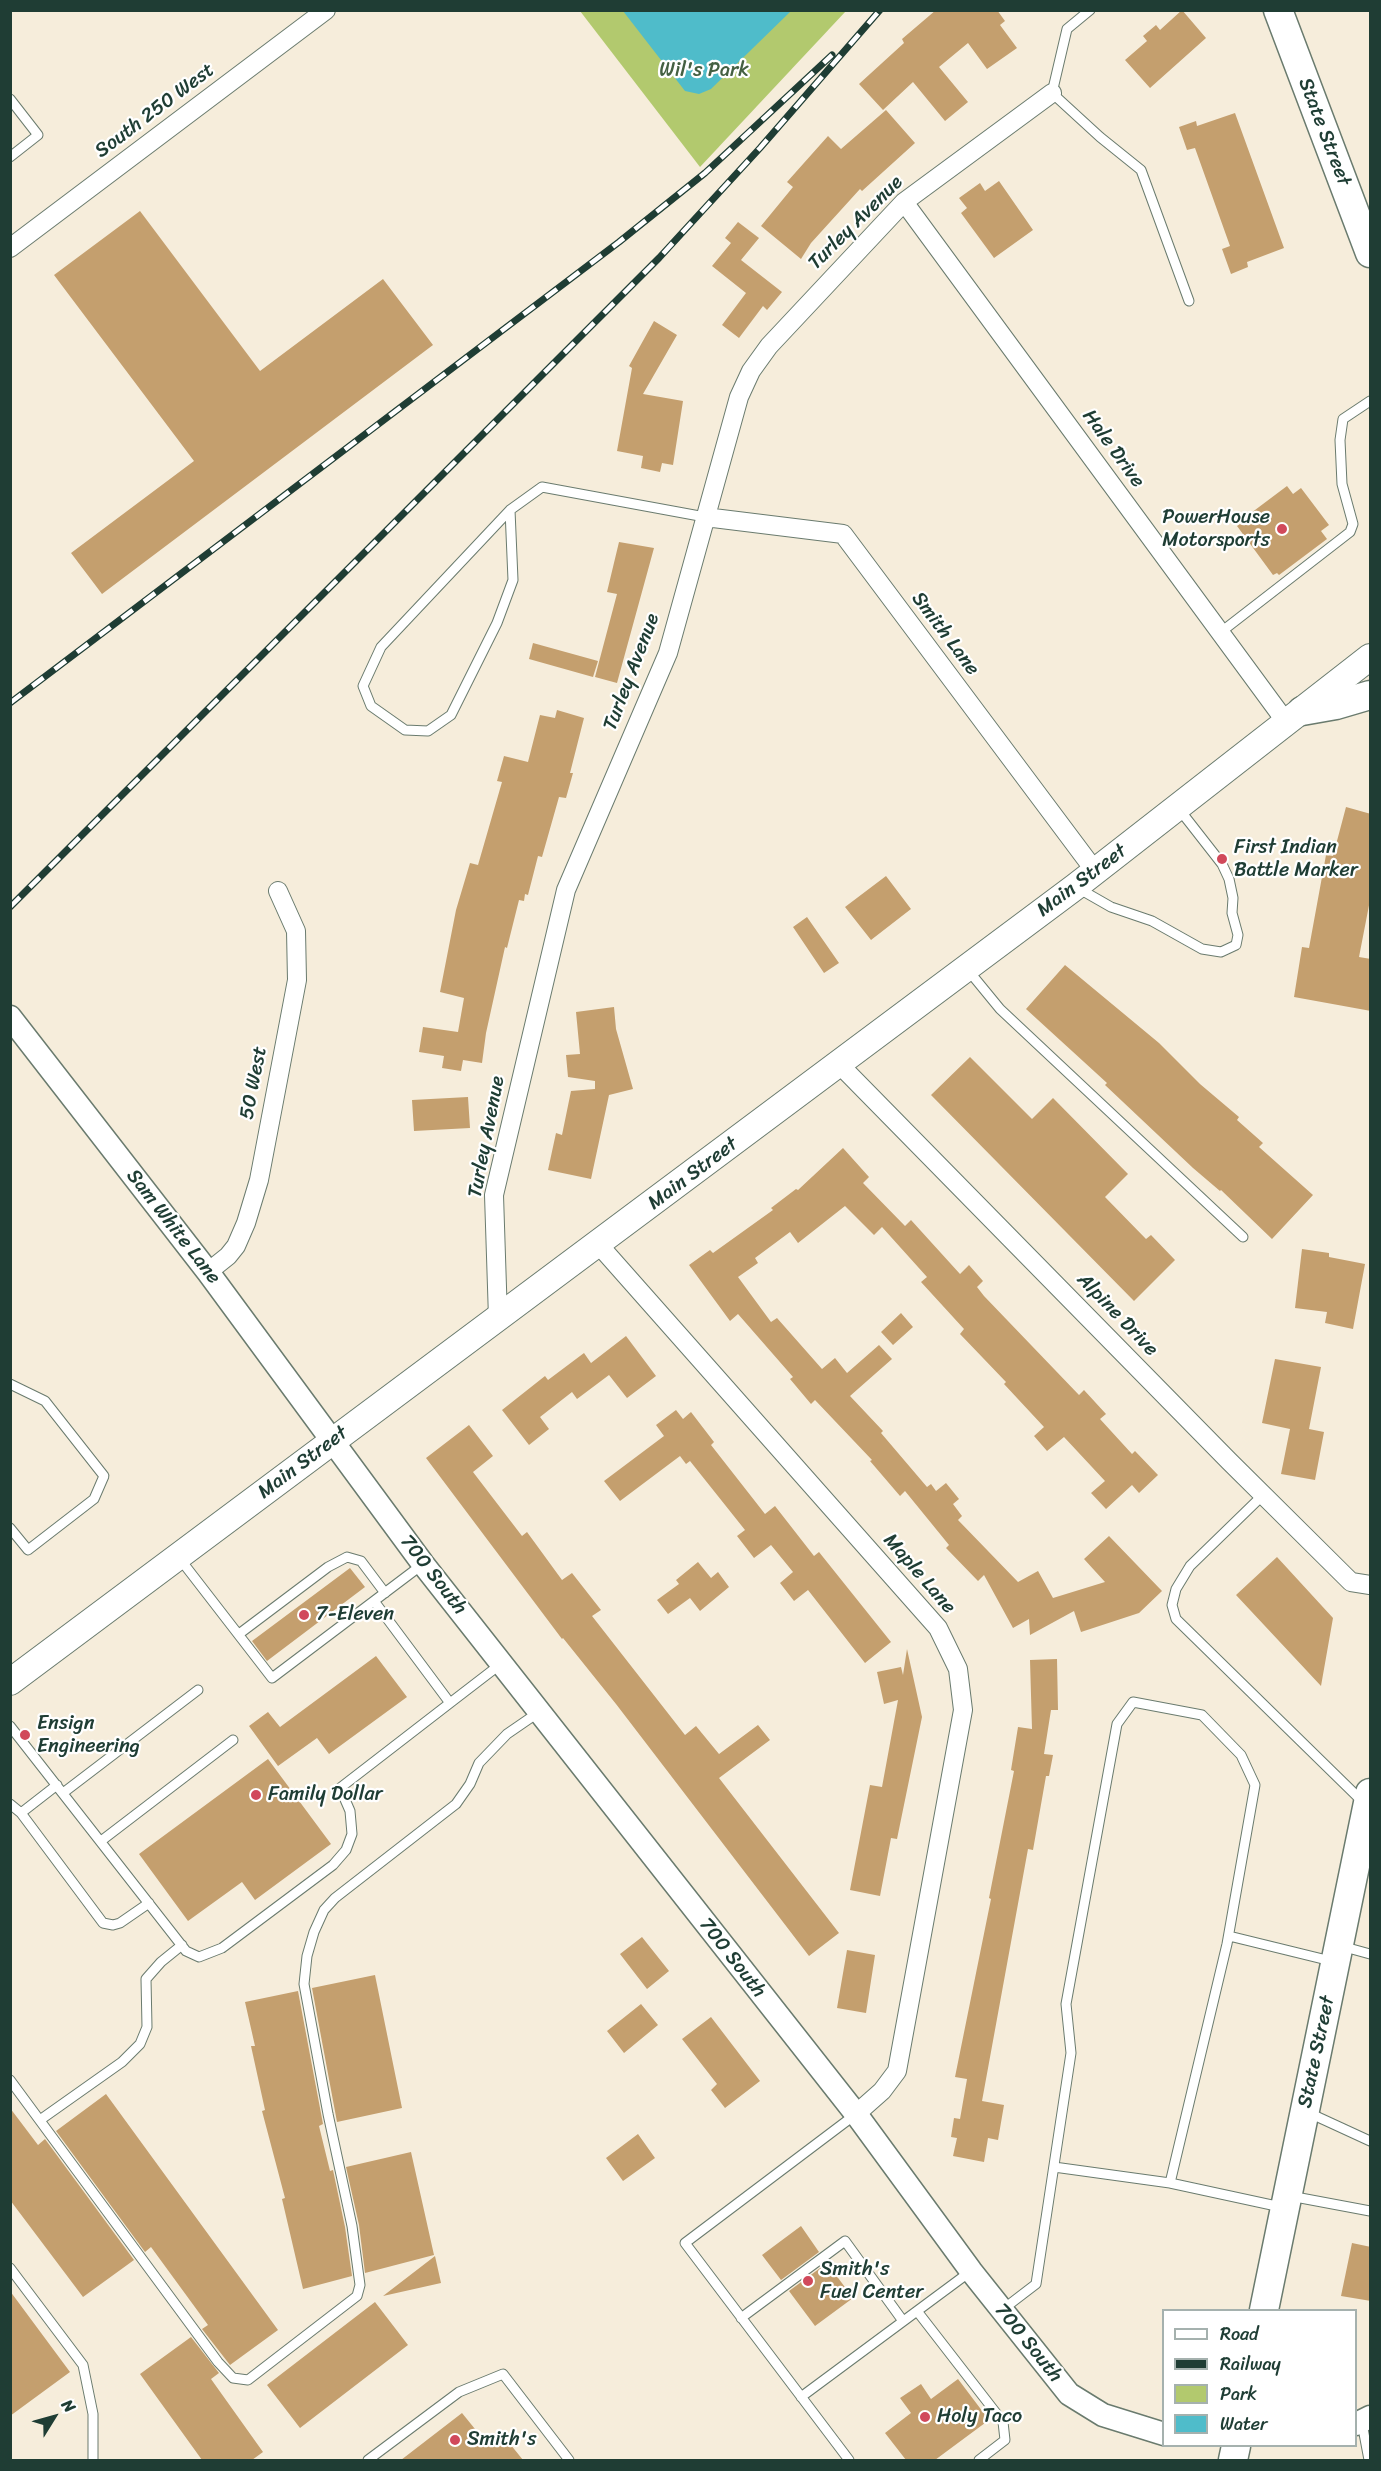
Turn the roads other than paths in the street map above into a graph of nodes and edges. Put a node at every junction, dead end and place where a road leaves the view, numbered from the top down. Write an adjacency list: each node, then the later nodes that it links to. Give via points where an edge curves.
1 (326, 10): 9 (street, South 250 West)
2 (1090, 10): 4 (lane, via 1067,29)
3 (1278, 10): 8 (main road, State Street)
4 (1052, 93): 7 (street, Turley Avenue); 11 (lane, via 1141,170)
5 (10, 99): 6 (lane, via 38,135)
6 (10, 157)
7 (904, 202): 14 (street, Turley Avenue, via 769,346 751,371 732,415); 15 (street, Hale Drive)
8 (1365, 225): 10 (main road, State Street)
9 (10, 248)
10 (1371, 253)
11 (1189, 302)
12 (1371, 401): 15 (lane, via 1343,419 1342,484 1353,524 1350,532)
13 (510, 510): 13 (lane, via 388,639 376,657 363,686 371,706 405,730 428,731 451,715 497,623 513,580); 14 (lane, via 542,487)
14 (705, 517): 20 (street, Smith Lane, via 843,534); 28 (street, Turley Avenue, via 668,653 566,890 494,1195)
15 (1221, 632): 18 (street, Hale Drive)
16 (1371, 657): 18 (main road, Main Street)
17 (1371, 695): 18 (main road)
18 (1294, 717): 19 (main road, Main Street)
19 (1178, 807): 20 (main road, Main Street); 20 (lane, via 1230,879 1236,945 1221,952 1202,949 1152,921 1111,907)
20 (1085, 879): 22 (main road, Main Street)
21 (278, 891): 27 (street, 50 West, via 296,931 297,980 259,1179 246,1223 228,1257)
22 (966, 969): 24 (main road, Main Street); 25 (lane, via 1000,1009)
23 (10, 1017): 27 (street, Sam White Lane)
24 (839, 1064): 26 (main road, Main Street); 31 (street, Alpine Drive)
25 (1243, 1237)
26 (598, 1245): 28 (main road, Main Street); 58 (street, Maple Lane, via 938,1628 958,1670 963,1710 897,2071)
27 (208, 1272): 30 (street, Sam White Lane)
28 (498, 1318): 30 (main road, Main Street)
29 (10, 1384): 32 (lane, via 45,1401 104,1476 94,1499 28,1550)
30 (332, 1440): 33 (main road, Main Street); 34 (street, 700 South)
31 (1263, 1495): 35 (street, Alpine Drive, via 1351,1582); 49 (lane, via 1190,1566 1176,1589 1172,1605 1176,1619)
32 (10, 1528)
33 (179, 1557): 38 (lane); 40 (main road, Main Street)
34 (423, 1564): 36 (lane); 39 (street, 700 South)
35 (1371, 1585)
36 (385, 1593): 37 (lane); 38 (lane, via 361,1561 348,1557 328,1567)
37 (374, 1601): 38 (lane, via 272,1678); 42 (lane)
38 (239, 1634)
39 (502, 1664): 42 (lane); 43 (street, 700 South)
40 (10, 1682)
41 (198, 1690): 46 (lane)
42 (450, 1703): 53 (lane, via 340,1788 350,1811 352,1834 346,1851 333,1864 222,1948 199,1957)
43 (539, 1712): 58 (street, 700 South); 59 (lane, via 507,1734 479,1763 456,1804 335,1898 324,1910 314,1932 304,1984 356,2248 360,2285 357,2296 248,2380 233,2378)
44 (10, 1726): 46 (lane)
45 (233, 1740): 50 (lane)
46 (60, 1789): 48 (lane); 50 (lane)
47 (10, 1804): 48 (lane)
48 (21, 1813): 51 (lane, via 103,1923 120,1923)
49 (1368, 1815): 54 (main road, State Street)
50 (101, 1841): 51 (lane)
51 (149, 1902): 53 (lane)
52 (1229, 1936): 54 (lane); 61 (lane, via 1255,1785 1241,1755 1202,1715 1133,1702 1117,1724 1066,2004 1071,2053); 62 (lane)
53 (182, 1946): 59 (lane, via 160,1962 146,1979 147,2027 140,2044 122,2062)
54 (1337, 1954): 55 (lane); 57 (main road, State Street)
55 (1371, 1954)
56 (10, 2080): 59 (lane)
57 (1305, 2111): 60 (lane); 63 (main road, State Street)
58 (856, 2114): 66 (street, 700 South); 70 (lane, via 685,2243)
59 (40, 2120)
60 (1371, 2141)
61 (1054, 2167): 62 (lane); 68 (lane, via 1036,2284)
62 (1170, 2183): 63 (lane)
63 (1286, 2201): 64 (lane); 67 (main road, State Street)
64 (1371, 2211)
65 (10, 2268): 75 (lane, via 83,2366 93,2414)
66 (971, 2271): 68 (street, 700 South); 69 (lane)
67 (1264, 2309)
68 (1002, 2310): 74 (street, 700 South, via 1069,2394 1103,2415)
69 (917, 2311): 71 (lane); 79 (lane, via 1003,2422 1005,2440)
70 (741, 2318): 71 (lane, via 845,2241); 72 (lane)
71 (903, 2321): 72 (lane)
72 (801, 2397): 78 (lane)
73 (1363, 2421): 80 (lane)
74 (1162, 2432)
75 (93, 2460)
76 (368, 2460): 77 (lane, via 459,2392 503,2374)
77 (569, 2460)
78 (849, 2460)
79 (979, 2460)
80 (1369, 2460)

